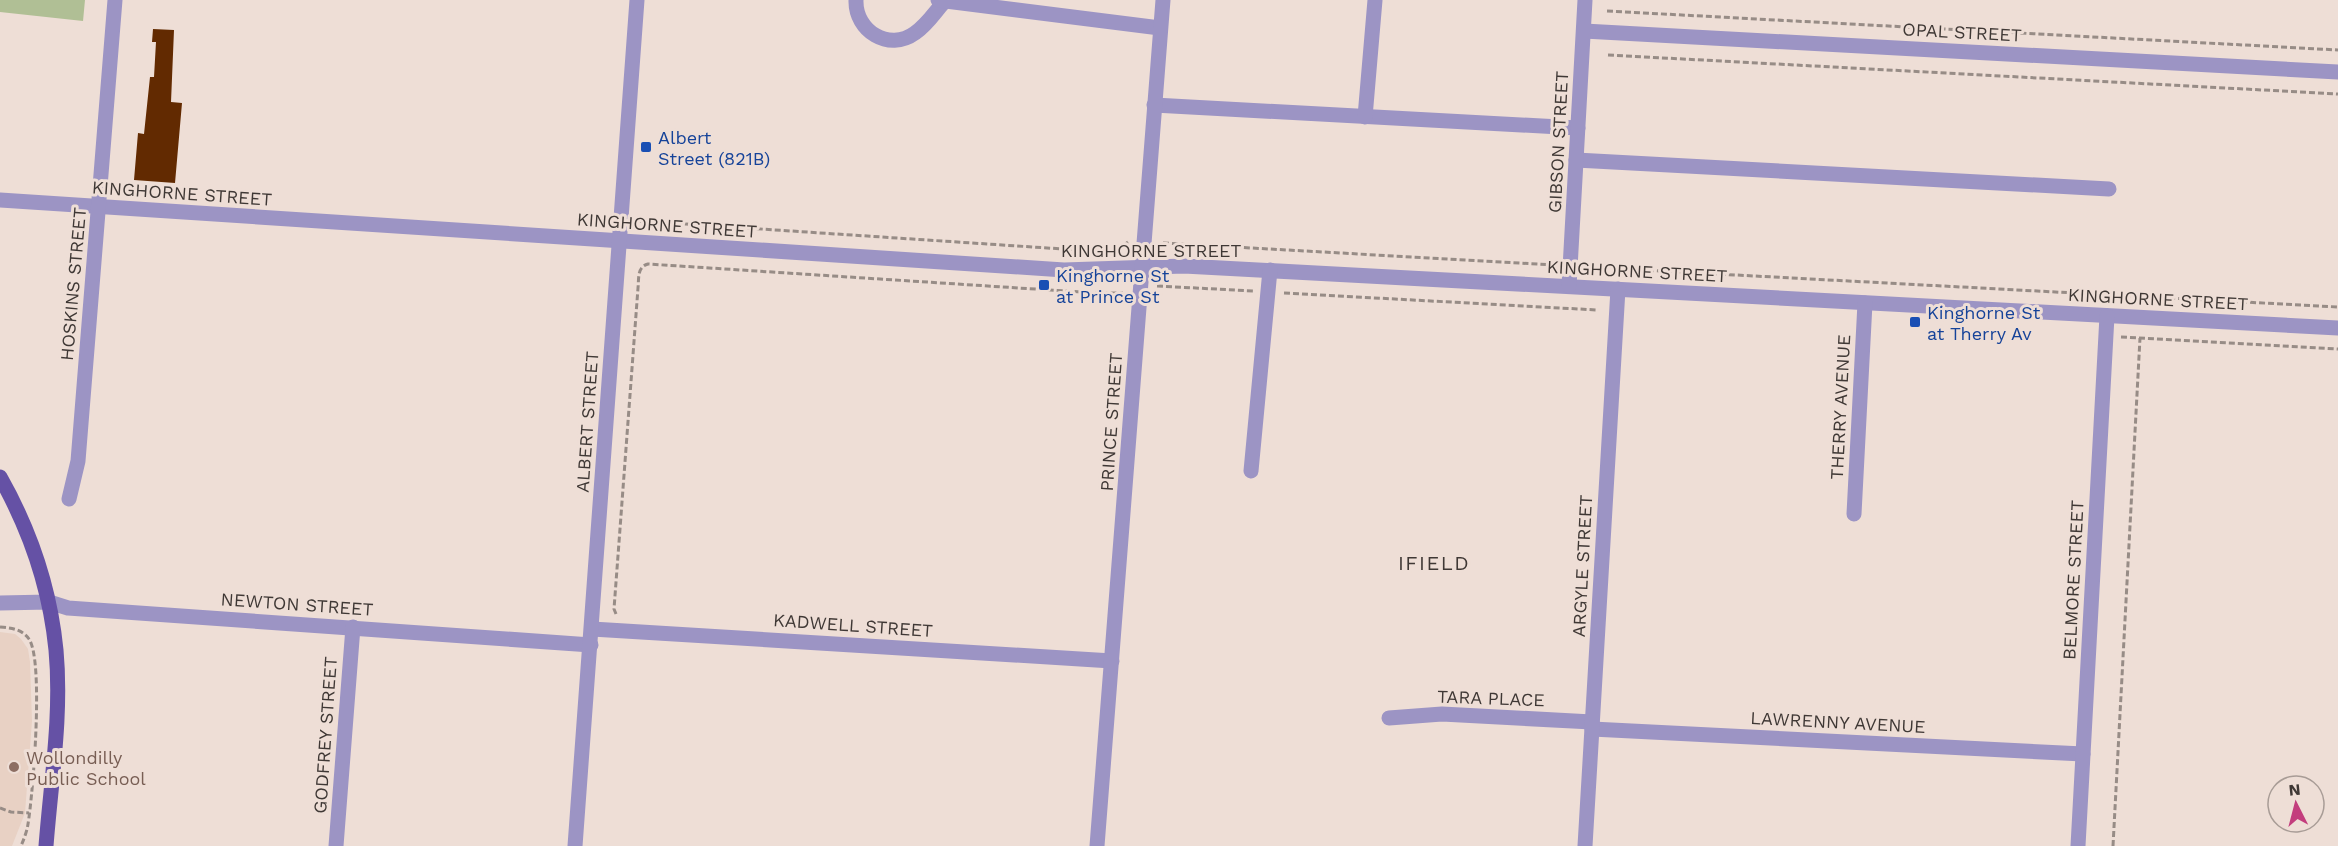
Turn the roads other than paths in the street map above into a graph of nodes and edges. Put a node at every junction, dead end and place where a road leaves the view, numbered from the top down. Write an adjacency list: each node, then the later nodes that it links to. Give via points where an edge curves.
1 (115, 0): 17 (street, HOSKINS STREET)
2 (637, 0): 18 (street, ALBERT STREET)
3 (856, 0): 7 (street, via 862,24 888,40 915,33)
4 (1162, 0): 8 (street, PRINCE STREET)
5 (1375, 0): 12 (street)
6 (1585, 0): 9 (street, GIBSON STREET)
7 (941, 1): 8 (street)
8 (1160, 28): 11 (street, PRINCE STREET)
9 (1584, 31): 10 (street, OPAL STREET); 13 (street, GIBSON STREET)
10 (2338, 72)
11 (1154, 105): 12 (street); 19 (street, PRINCE STREET)
12 (1365, 117): 13 (street)
13 (1578, 128): 14 (street, GIBSON STREET)
14 (1576, 160): 15 (street); 21 (street, GIBSON STREET)
15 (2109, 189)
16 (0, 200): 17 (street, KINGHORNE STREET)
17 (98, 207): 18 (street, KINGHORNE STREET); 28 (street, HOSKINS STREET, via 78,461)
18 (620, 242): 19 (street, KINGHORNE STREET, via 1064,270); 33 (street, ALBERT STREET)
19 (1143, 266): 20 (street, KINGHORNE STREET); 35 (street, PRINCE STREET)
20 (1270, 270): 21 (street, KINGHORNE STREET); 26 (street)
21 (1569, 286): 22 (street, KINGHORNE STREET)
22 (1618, 289): 23 (street, KINGHORNE STREET); 37 (street, ARGYLE STREET)
23 (1865, 303): 24 (street, KINGHORNE STREET); 29 (street, THERRY AVENUE)
24 (2108, 316): 25 (street, KINGHORNE STREET); 38 (street, BELMORE STREET)
25 (2338, 328)
26 (1251, 471)
27 (0, 477): 31 (main road, via 24,524)
28 (69, 498)
29 (1854, 514)
30 (0, 603): 31 (street, NEWTON STREET)
31 (49, 603): 32 (street, NEWTON STREET, via 68,608); 39 (main road, via 56,650 57,711)
32 (352, 627): 34 (street, NEWTON STREET); 40 (street, GODFREY STREET)
33 (592, 629): 34 (street, ALBERT STREET); 35 (street, KADWELL STREET)
34 (591, 645): 41 (street, ALBERT STREET)
35 (1112, 661): 42 (street, PRINCE STREET)
36 (1389, 718): 37 (street, TARA PLACE, via 1442,714)
37 (1592, 725): 38 (street, LAWRENNY AVENUE); 43 (street, ARGYLE STREET)
38 (2083, 754): 44 (street, BELMORE STREET)
39 (46, 846)
40 (336, 846)
41 (575, 846)
42 (1097, 846)
43 (1584, 846)
44 (2078, 846)

